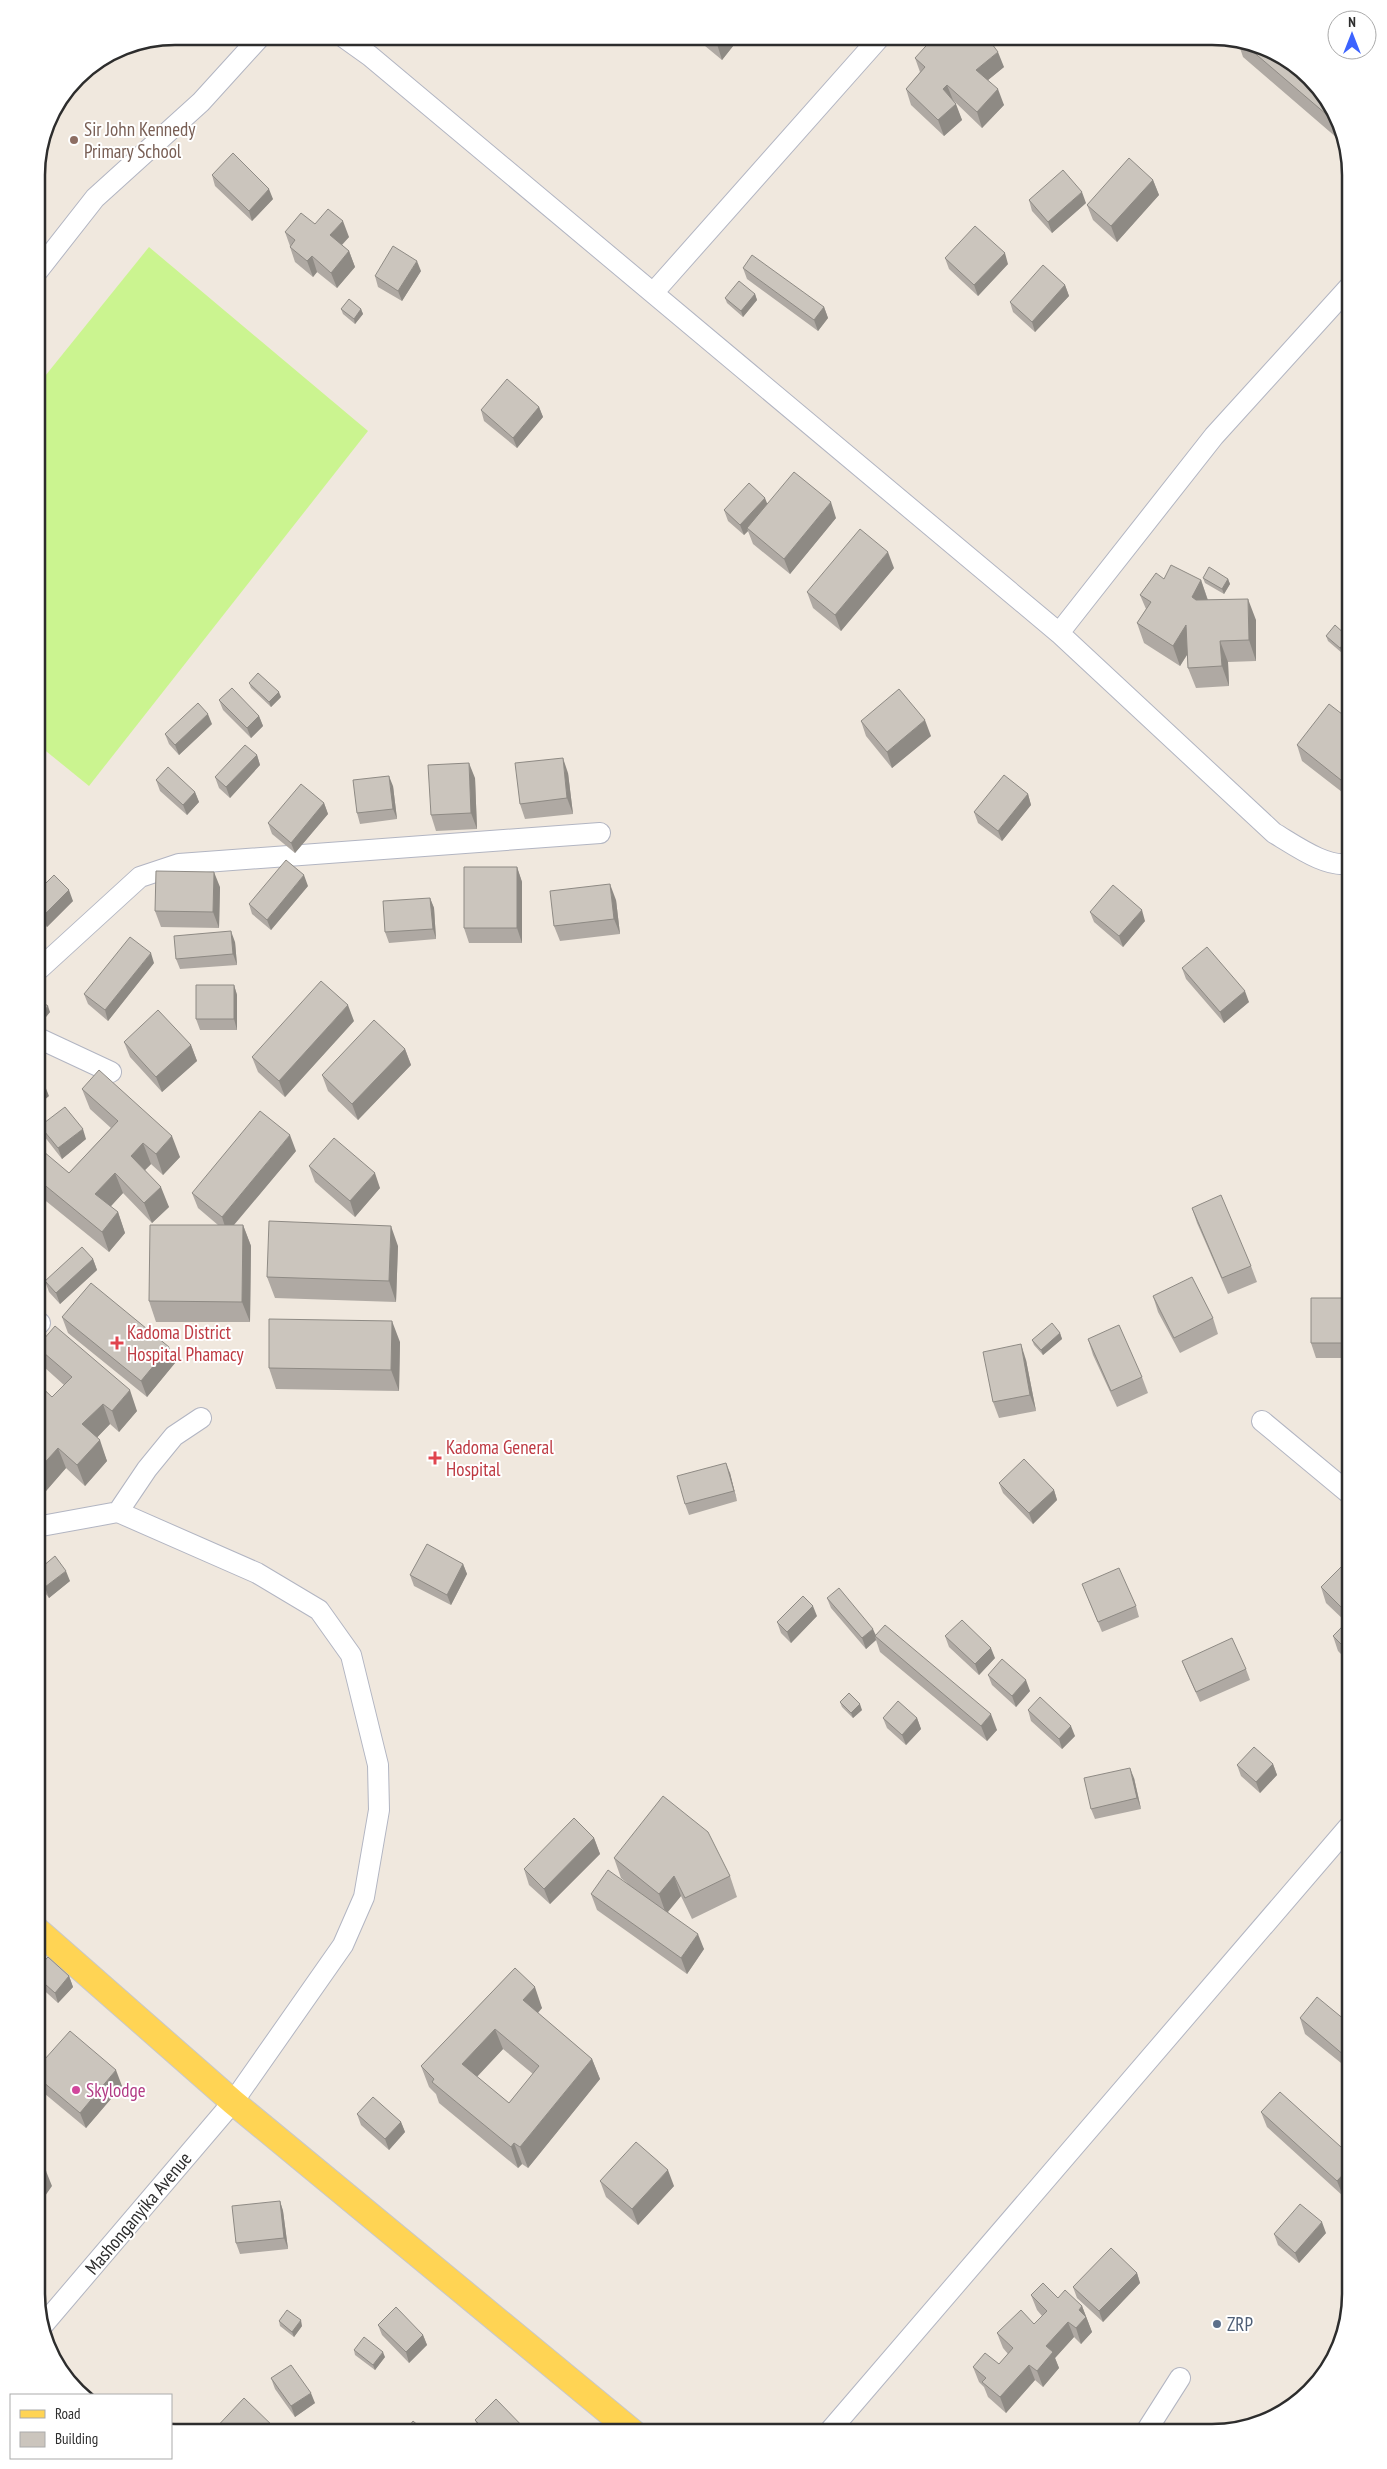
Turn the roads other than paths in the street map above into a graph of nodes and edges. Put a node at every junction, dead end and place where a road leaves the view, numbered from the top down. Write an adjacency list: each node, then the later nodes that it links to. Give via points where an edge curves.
1 (253, 45): 4 (street, via 200,102 95,198)
2 (355, 45): 5 (street)
3 (873, 45): 5 (street)
4 (45, 261)
5 (653, 294): 7 (street)
6 (1342, 295): 7 (street, via 1214,436)
7 (1059, 633): 9 (street, via 1274,833 1308,854)
8 (600, 833): 10 (street, via 179,864 140,877)
9 (1342, 863)
10 (45, 964)
11 (45, 1041): 12 (street)
12 (111, 1072)
13 (201, 1418): 16 (street, via 174,1436 146,1469)
14 (1262, 1421): 15 (street)
15 (1342, 1488)
16 (118, 1512): 17 (street); 20 (street, Mashonganyika Avenue, via 257,1573 319,1610 351,1655 378,1765 380,1810 361,1905 343,1945)
17 (45, 1525)
18 (1342, 1836): 24 (street)
19 (45, 1937): 20 (main road)
20 (233, 2102): 21 (street, Mashonganyika Avenue); 23 (main road)
21 (48, 2321)
22 (1180, 2378): 25 (street)
23 (623, 2424)
24 (836, 2424)
25 (1151, 2424)

